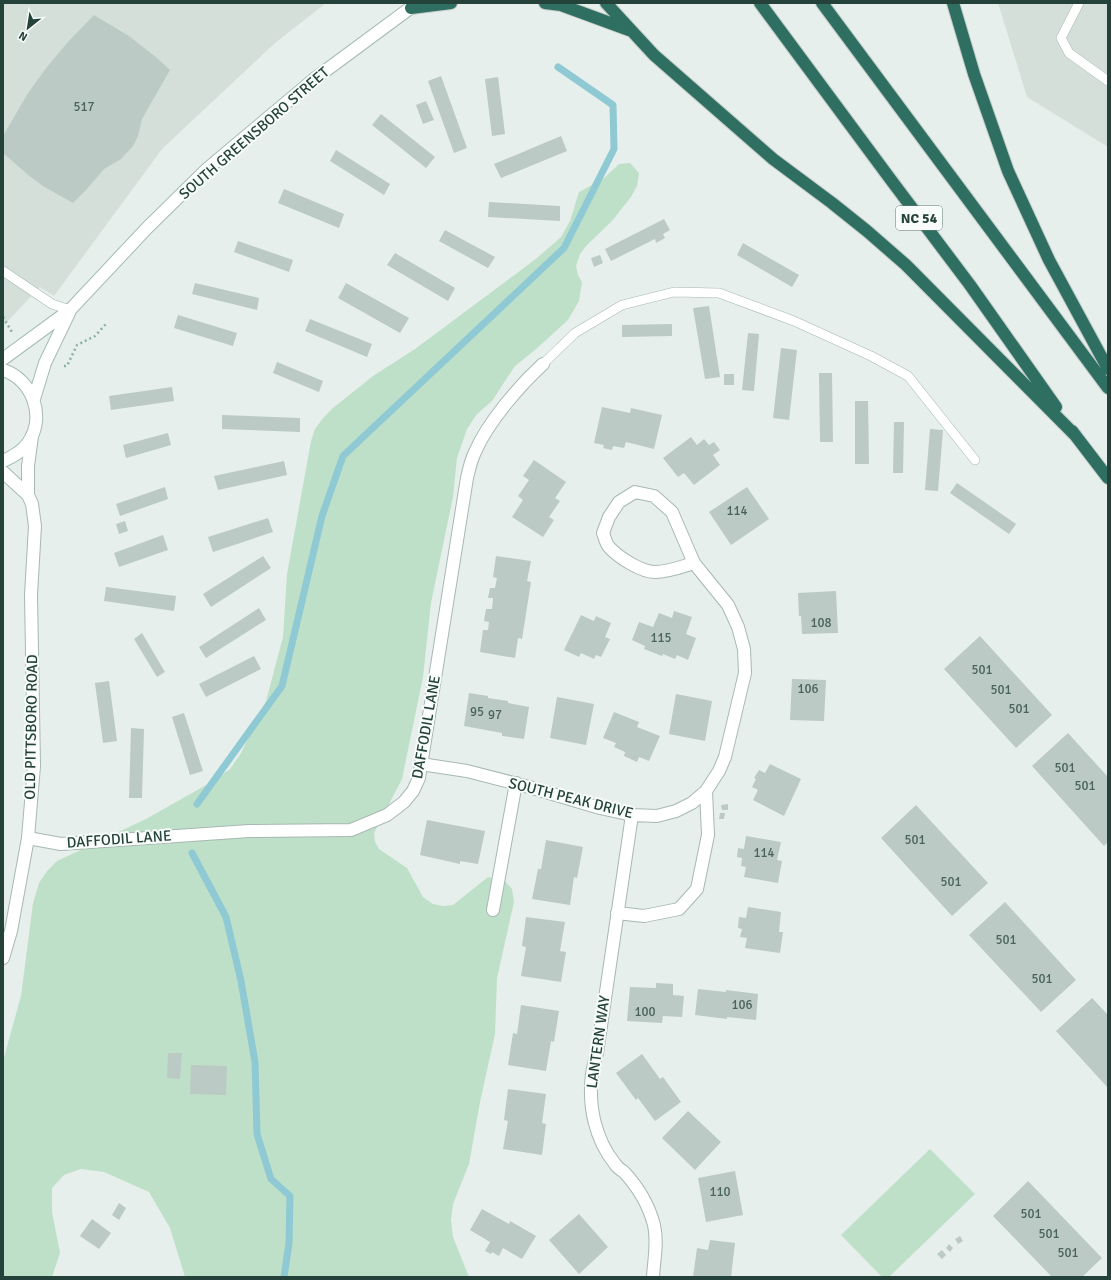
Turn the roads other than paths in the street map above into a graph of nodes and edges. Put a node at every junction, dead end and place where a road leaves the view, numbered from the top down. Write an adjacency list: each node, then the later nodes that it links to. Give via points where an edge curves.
1 (451, 3): 8 (highway)
2 (545, 3): 9 (highway, via 561,5)
3 (606, 3): 9 (highway)
4 (760, 3): 20 (highway, NC 54, via 970,285)
5 (822, 3): 17 (highway)
6 (953, 3): 15 (highway, via 974,74 1008,171 1049,260)
7 (1079, 3): 10 (lane, via 1061,38 1068,53)
8 (414, 5): 12 (street, SOUTH GREENSBORO STREET, via 313,80 207,169)
9 (630, 30): 20 (highway, via 654,56 773,159 867,231 906,266)
10 (1108, 81)
11 (3, 271): 12 (lane, via 52,304)
12 (70, 310): 13 (street, SOUTH GREENSBORO STREET); 18 (street, SOUTH GREENSBORO STREET, via 45,363)
13 (3, 359)
14 (543, 364): 21 (lane, via 575,332 622,305 674,292 719,292 794,321 908,376); 27 (street, DAFFODIL LANE, via 528,377 488,427 471,462)
15 (1108, 369)
16 (3, 370): 18 (street, via 17,377)
17 (1108, 388)
18 (34, 399): 19 (street, OLD PITTSBORO ROAD, via 36,417)
19 (32, 436): 22 (street, via 21,450); 25 (street, OLD PITTSBORO ROAD)
20 (1076, 436): 24 (highway, NC 54)
21 (976, 460)
22 (3, 461)
23 (3, 472): 25 (street)
24 (1108, 478)
25 (28, 495): 31 (street, OLD PITTSBORO ROAD, via 35,526 31,594 34,766)
26 (694, 564): 26 (street, SOUTH PEAK DRIVE, via 653,572 637,567 622,558 608,546 603,533 609,517 619,502 635,492 654,496 672,512); 29 (street, SOUTH PEAK DRIVE, via 728,605 744,649 745,673 724,757 719,772)
27 (421, 764): 28 (street, SOUTH PEAK DRIVE); 31 (street, DAFFODIL LANE, via 419,778 404,802 387,814 351,830 249,832 61,844)
28 (516, 784): 30 (street, SOUTH PEAK DRIVE); 32 (street)
29 (706, 791): 30 (street, SOUTH PEAK DRIVE, via 692,803 676,810 657,816); 33 (street, via 708,834 697,890 679,909 644,916)
30 (632, 815): 33 (street, LANTERN WAY)
31 (28, 838): 34 (street, OLD PITTSBORO ROAD, via 11,931)
32 (492, 910)
33 (617, 913): 35 (street, LANTERN WAY, via 590,1100 593,1120 602,1144 615,1165 636,1187 647,1205 654,1225 657,1246)
34 (3, 958)
35 (653, 1277)

